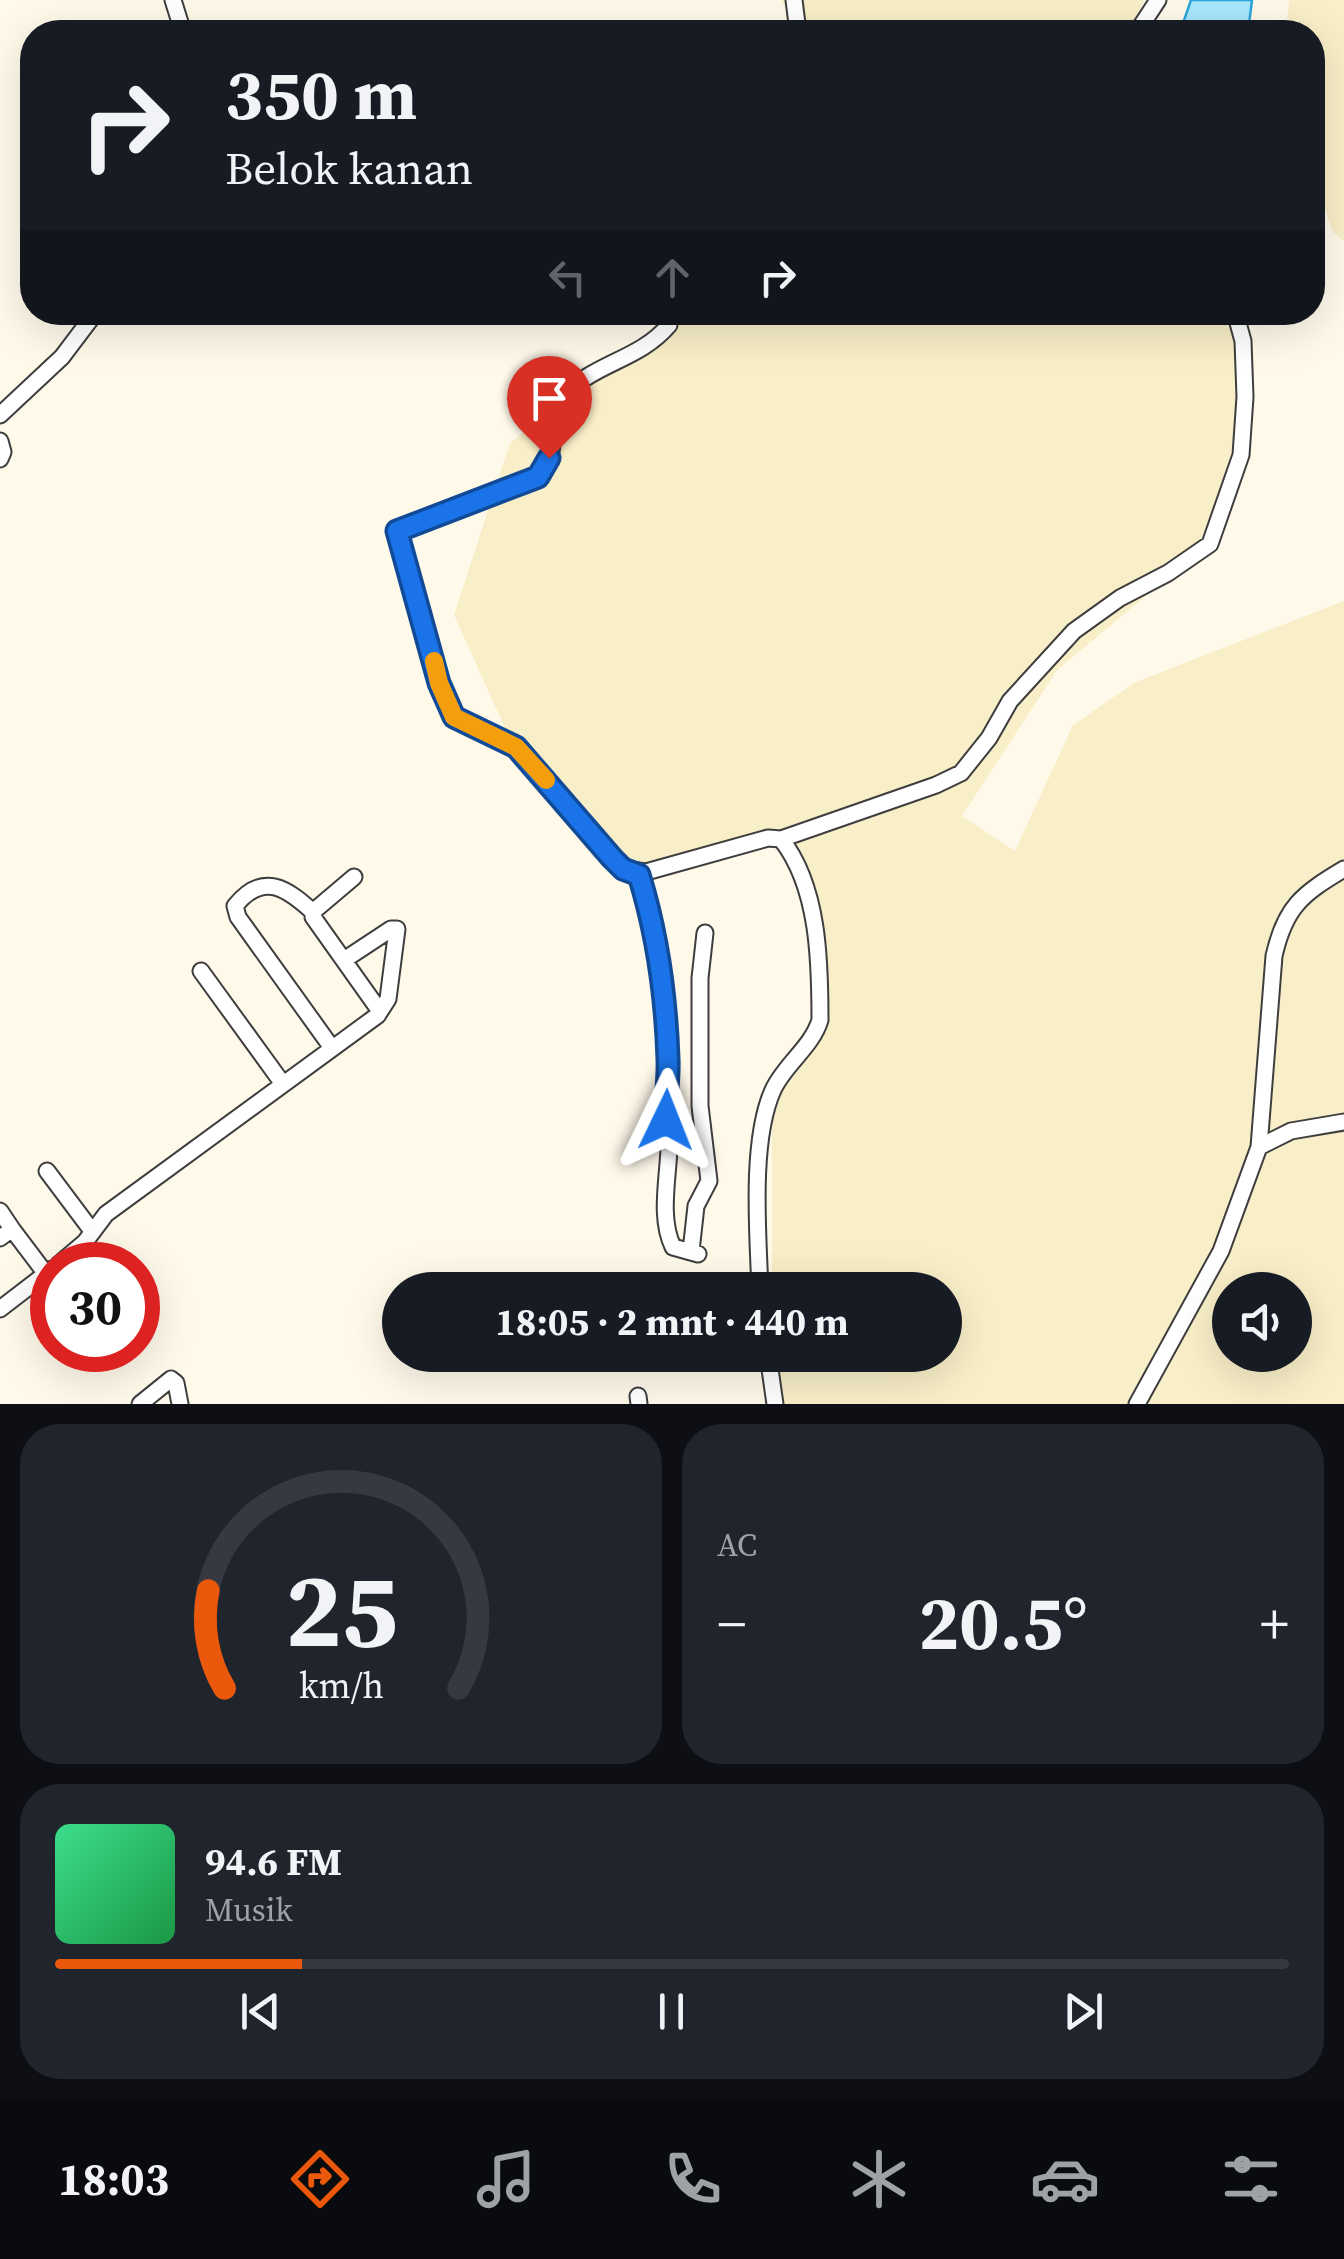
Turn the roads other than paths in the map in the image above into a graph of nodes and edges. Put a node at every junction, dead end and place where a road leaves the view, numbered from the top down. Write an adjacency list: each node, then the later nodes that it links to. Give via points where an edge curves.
1 (86, 325): 4 (street)
2 (669, 325): 9 (street, via 626,359 589,372 558,404 549,458 538,477 397,531 454,717 516,747)
3 (1239, 325): 7 (street, via 1245,397 1241,454 1210,544 1074,631 1010,701 960,774)
4 (0, 415)
5 (0, 441): 6 (street)
6 (0, 459)
7 (781, 839): 9 (street); 26 (street, via 807,897 820,1020 774,1089 764,1119)
8 (1344, 869): 19 (street, via 1297,900 1278,936)
9 (630, 872): 12 (street, via 639,875 648,902 665,1004 667,1222 674,1247 694,1253 696,1206 709,1181 700,1106)
10 (354, 877): 11 (street)
11 (314, 912): 13 (street); 16 (street, via 274,885 235,906)
12 (705, 933)
13 (344, 960): 15 (street); 15 (street, via 397,929 388,1000)
14 (201, 971): 17 (street)
15 (379, 1014): 16 (street)
16 (332, 1048): 17 (street)
17 (283, 1084): 22 (street)
18 (1344, 1122): 19 (street, via 1290,1130)
19 (1260, 1147): 33 (street, via 1220,1250)
20 (47, 1171): 22 (street)
21 (0, 1210): 23 (street)
22 (92, 1231): 24 (street)
23 (6, 1234): 25 (street)
24 (81, 1242)
25 (30, 1253)
26 (760, 1272)
27 (30, 1286): 28 (street)
28 (0, 1309)
29 (771, 1372): 32 (street)
30 (140, 1404): 31 (street, via 170,1379)
31 (180, 1404)
32 (776, 1404)
33 (1137, 1404)

